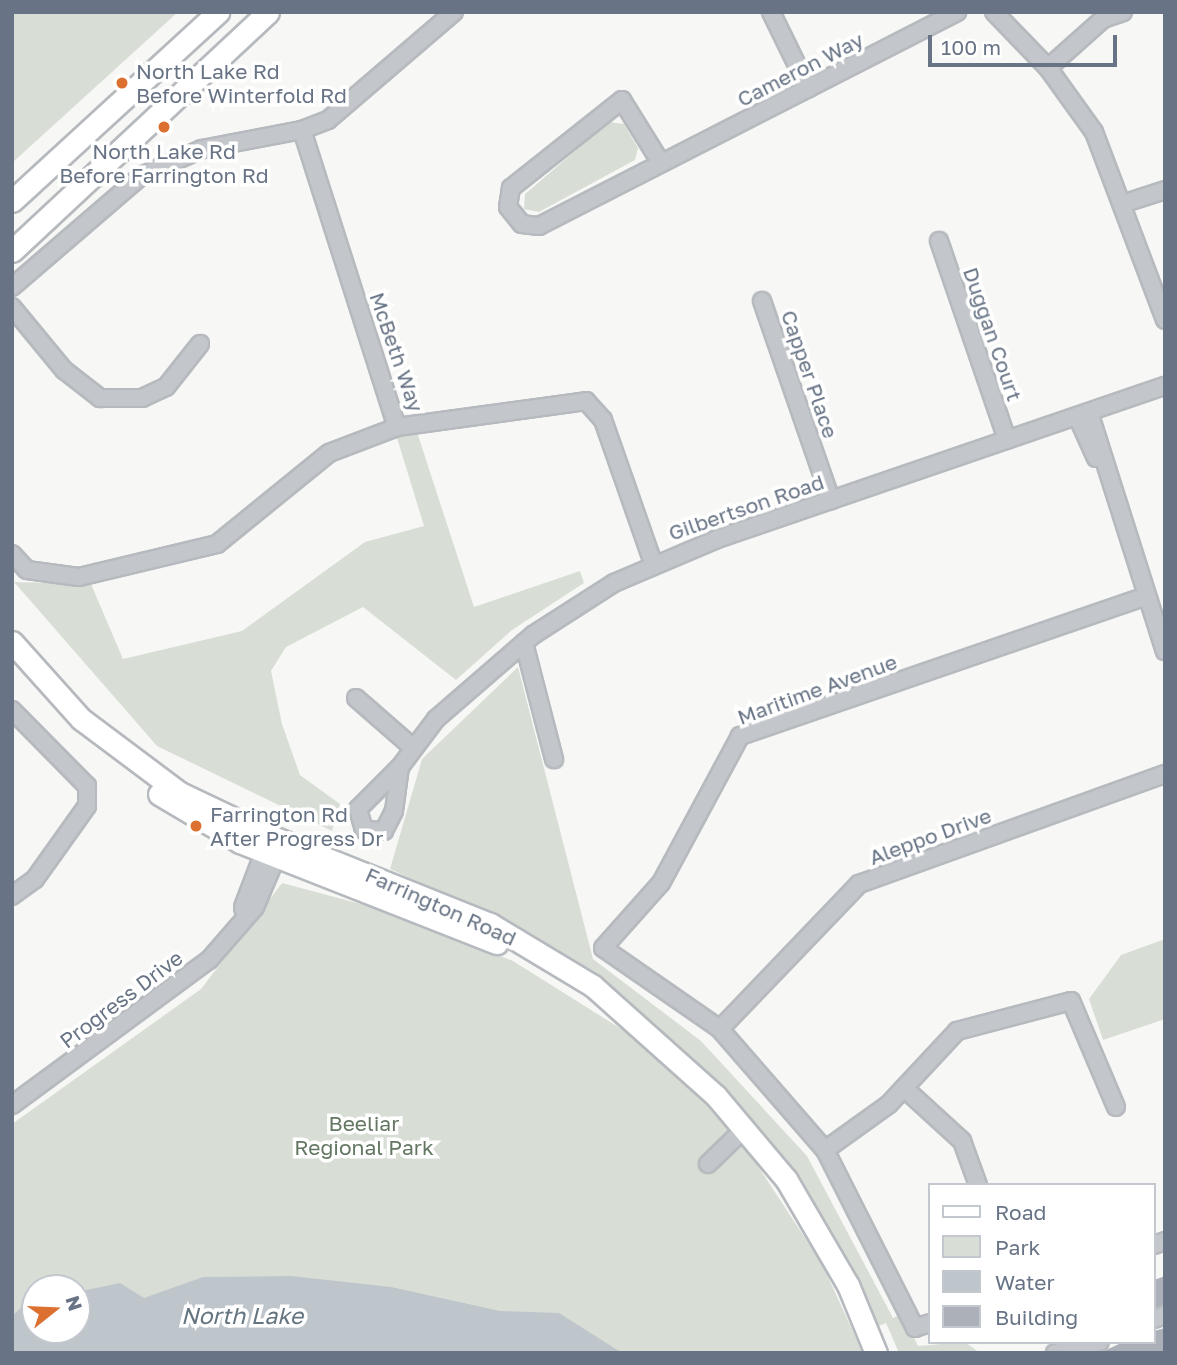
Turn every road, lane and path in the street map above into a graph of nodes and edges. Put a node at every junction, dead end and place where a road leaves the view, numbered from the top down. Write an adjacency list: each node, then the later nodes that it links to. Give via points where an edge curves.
1 (268, 12): 16 (main road)
2 (454, 12): 10 (street, via 328,120)
3 (771, 12): 9 (street)
4 (958, 12): 9 (street, Cameron Way)
5 (994, 12): 8 (street)
6 (1123, 12): 8 (street, via 1103,19)
7 (214, 15): 13 (main road)
8 (1048, 68): 14 (street, via 1094,132)
9 (808, 88): 11 (street, Cameron Way)
10 (302, 130): 17 (street, via 202,149 141,176); 24 (street, McBeth Way)
11 (661, 163): 11 (street, Cameron Way, via 539,226 522,223 508,207 511,188 622,100)
12 (1165, 190): 14 (street)
13 (12, 201)
14 (1125, 203): 20 (street)
15 (939, 241): 25 (street, Duggan Court)
16 (12, 251)
17 (12, 287)
18 (762, 301): 26 (street, Capper Place)
19 (12, 307): 21 (street, via 64,370 100,398 142,398 166,387)
20 (1165, 320)
21 (200, 344)
22 (1165, 386): 23 (street, Gilbertson Road)
23 (1083, 414): 25 (street, Gilbertson Road); 29 (street)
24 (397, 427): 27 (street, via 329,453 217,544 79,577 27,570); 28 (street, McBeth Way, via 586,401 603,420)
25 (1007, 440): 26 (street, Gilbertson Road)
26 (831, 500): 28 (street, Gilbertson Road)
27 (12, 554)
28 (653, 563): 31 (street, Gilbertson Road)
29 (1147, 596): 32 (street); 42 (street, Maritime Avenue, via 740,736 661,883 603,948)
30 (12, 642): 40 (main road, Farrington Road, via 81,719 128,758)
31 (524, 643): 36 (street, Gilbertson Road); 37 (street)
32 (1165, 651)
33 (12, 663): 40 (main road, Farrington Road, via 55,710 176,807)
34 (356, 698): 36 (street)
35 (12, 710): 41 (street, via 87,786 87,806 35,879)
36 (411, 746): 38 (street, Gilbertson Road)
37 (554, 759)
38 (400, 767)
39 (1165, 775): 42 (street, Aleppo Drive, via 859,884)
40 (274, 847): 44 (street, Progress Drive, via 255,907 209,960); 46 (main road, Farrington Road, via 482,936 626,1017)
41 (12, 896)
42 (720, 1029): 47 (street)
43 (904, 1088): 45 (street, via 957,1031 1071,1001); 47 (street); 49 (street, via 962,1141)
44 (12, 1105)
45 (1116, 1107)
46 (745, 1128): 48 (street); 52 (main road, Farrington Road, via 821,1234)
47 (825, 1150): 50 (street)
48 (709, 1164)
49 (977, 1183)
50 (923, 1325)
51 (1094, 1346): 53 (street)
52 (876, 1353)
53 (1056, 1353)

